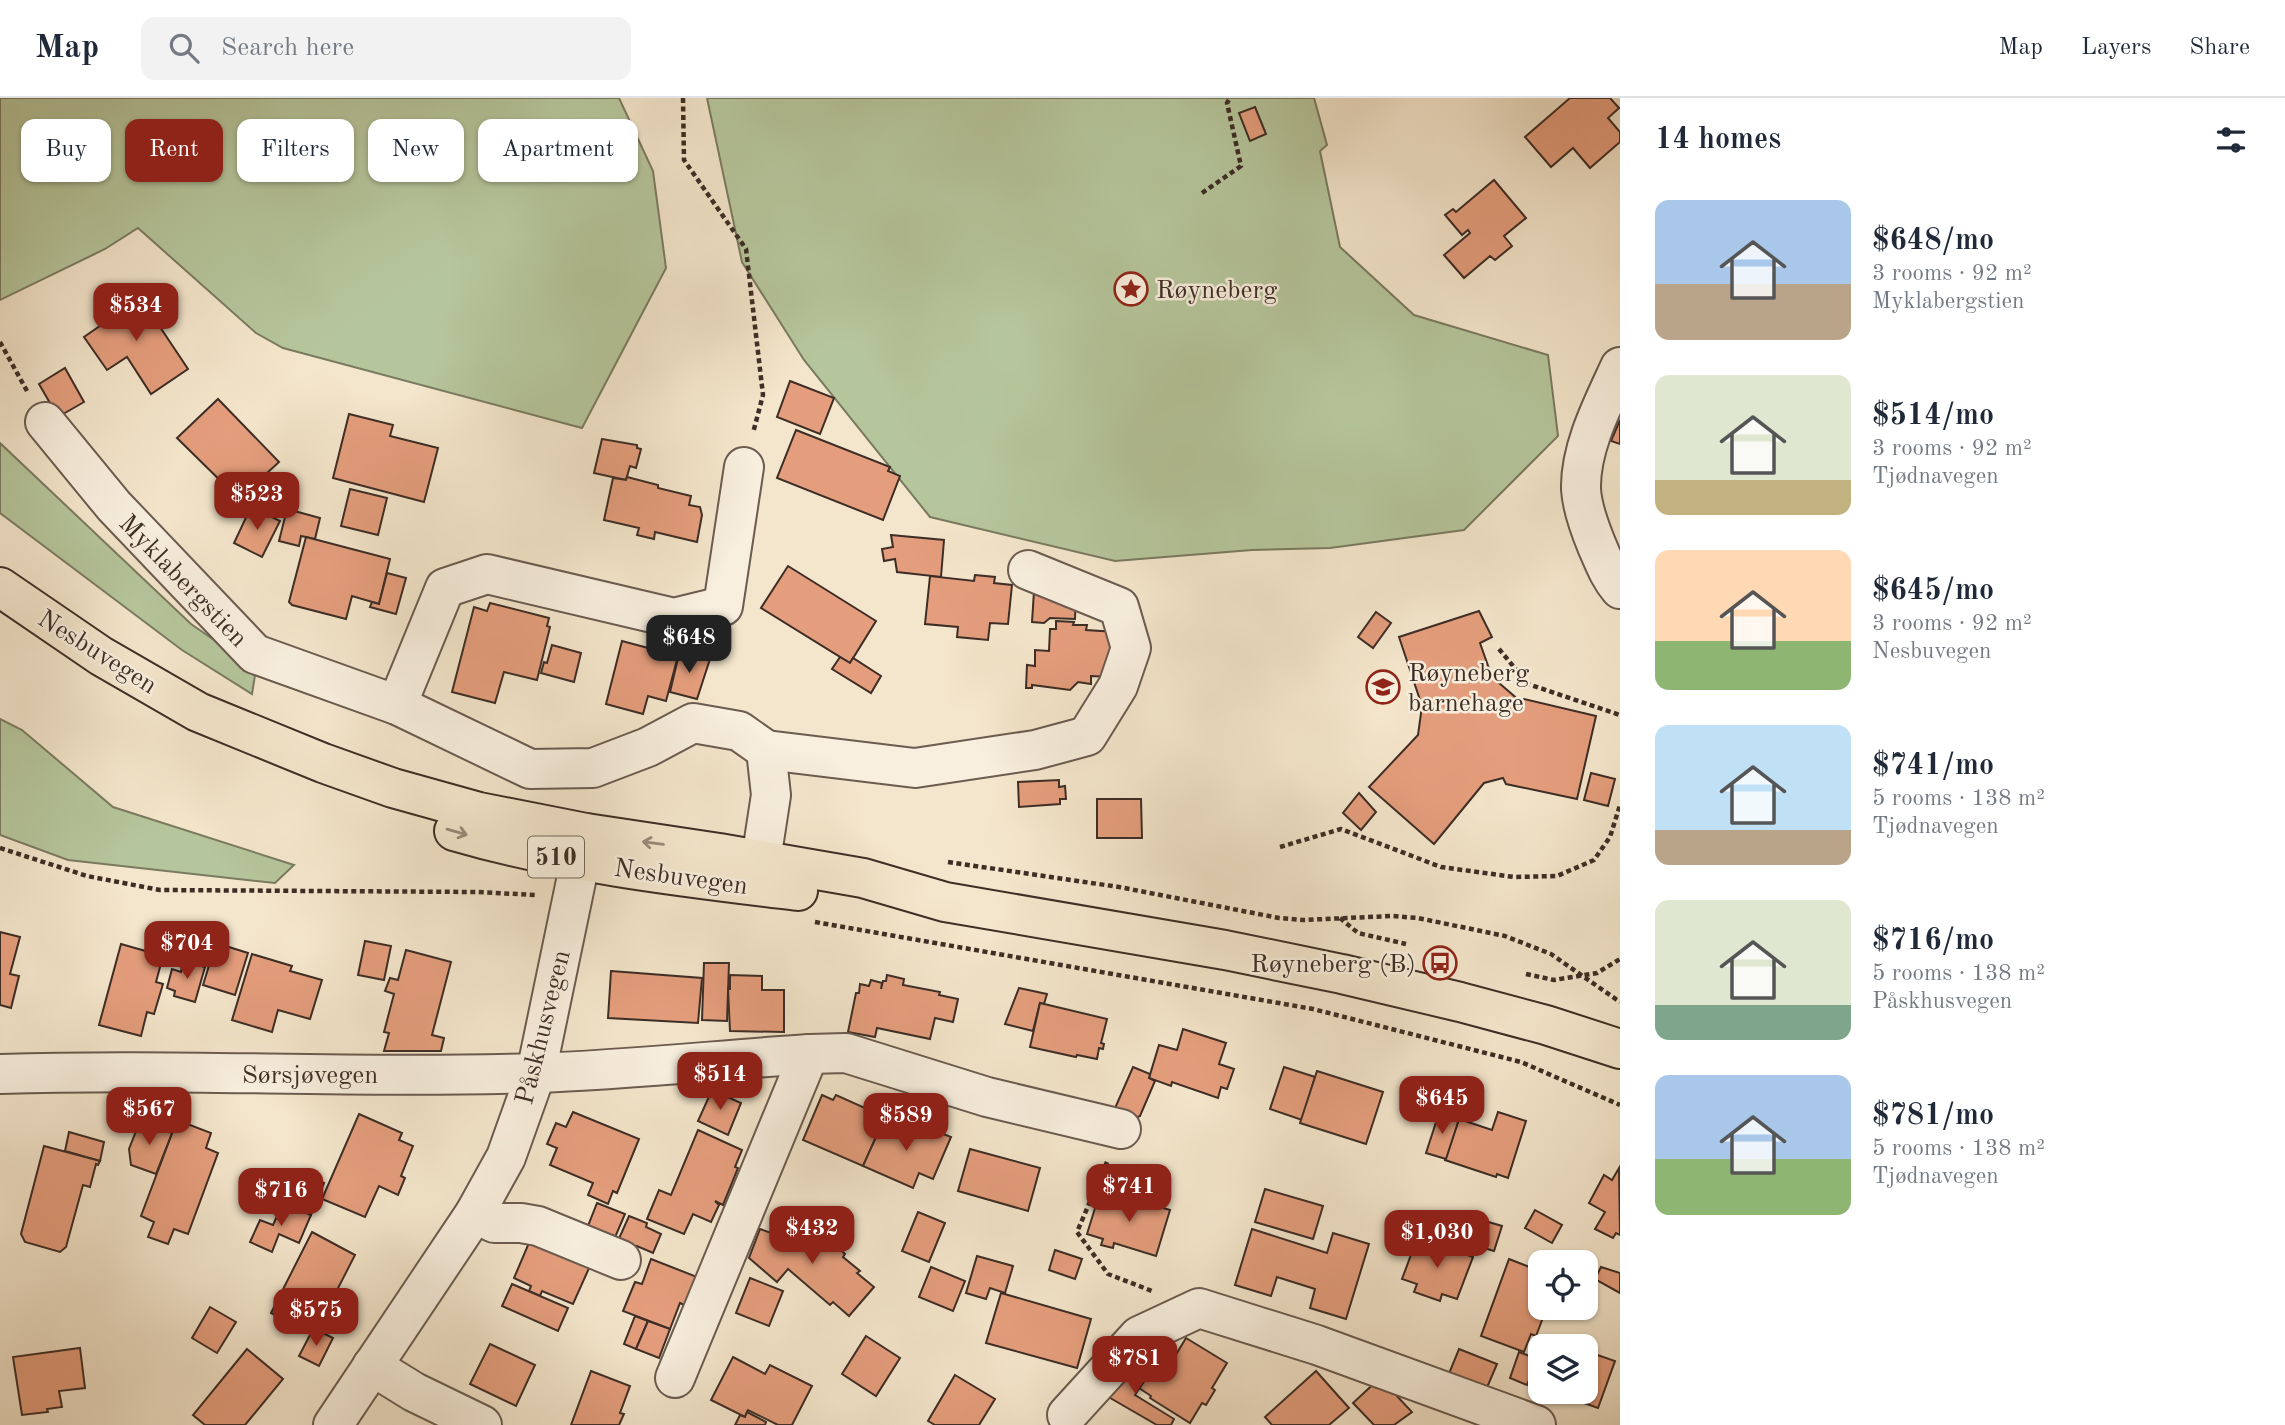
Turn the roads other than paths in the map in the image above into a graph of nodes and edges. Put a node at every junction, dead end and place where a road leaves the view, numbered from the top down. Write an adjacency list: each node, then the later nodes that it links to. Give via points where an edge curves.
1 (1620, 367): 6 (street, via 1594,422 1581,490 1590,529 1610,578)
2 (45, 422): 7 (street, Myklabergstien, via 114,506 255,654)
3 (744, 467): 7 (street, via 723,606 674,618 488,574 445,588)
4 (1028, 570): 8 (street, via 1119,607 1131,648 1118,686 1087,736 1035,750 915,768)
5 (0, 587): 10 (main road, Nesbuvegen / 510, via 101,656 198,712 393,788 479,812)
6 (1620, 589)
7 (397, 705): 8 (street, Myklabergstien, via 530,769 593,768 693,723 739,731)
8 (766, 750): 9 (street, via 771,795)
9 (761, 860): 10 (main road, Nesbuvegen / 510, one-way to 10); 11 (main road, Nesbuvegen / 510, via 863,878)
10 (579, 863): 11 (main road, Nesbuvegen / 510, via 860,899); 14 (street, Påskhusvegen)
11 (944, 902): 12 (main road, Nesbuvegen / 510, via 1342,974 1546,1025)
12 (1620, 1049)
13 (809, 1054): 14 (street, Sørsjøvegen); 16 (street, Sørsjøvegen, via 846,1053 987,1097); 20 (street)
14 (536, 1073): 15 (street, Sørsjøvegen); 17 (street, Påskhusvegen, via 506,1157)
15 (0, 1074)
16 (1121, 1129)
17 (475, 1213): 18 (street, via 494,1223 538,1226); 19 (street, Påskhusvegen)
18 (621, 1260)
19 (372, 1366): 22 (street, Påskhusvegen); 23 (street)
20 (675, 1378)
21 (1067, 1415): 24 (street, via 1139,1336 1199,1308 1317,1345)
22 (333, 1425)
23 (482, 1425)
24 (1536, 1425)

